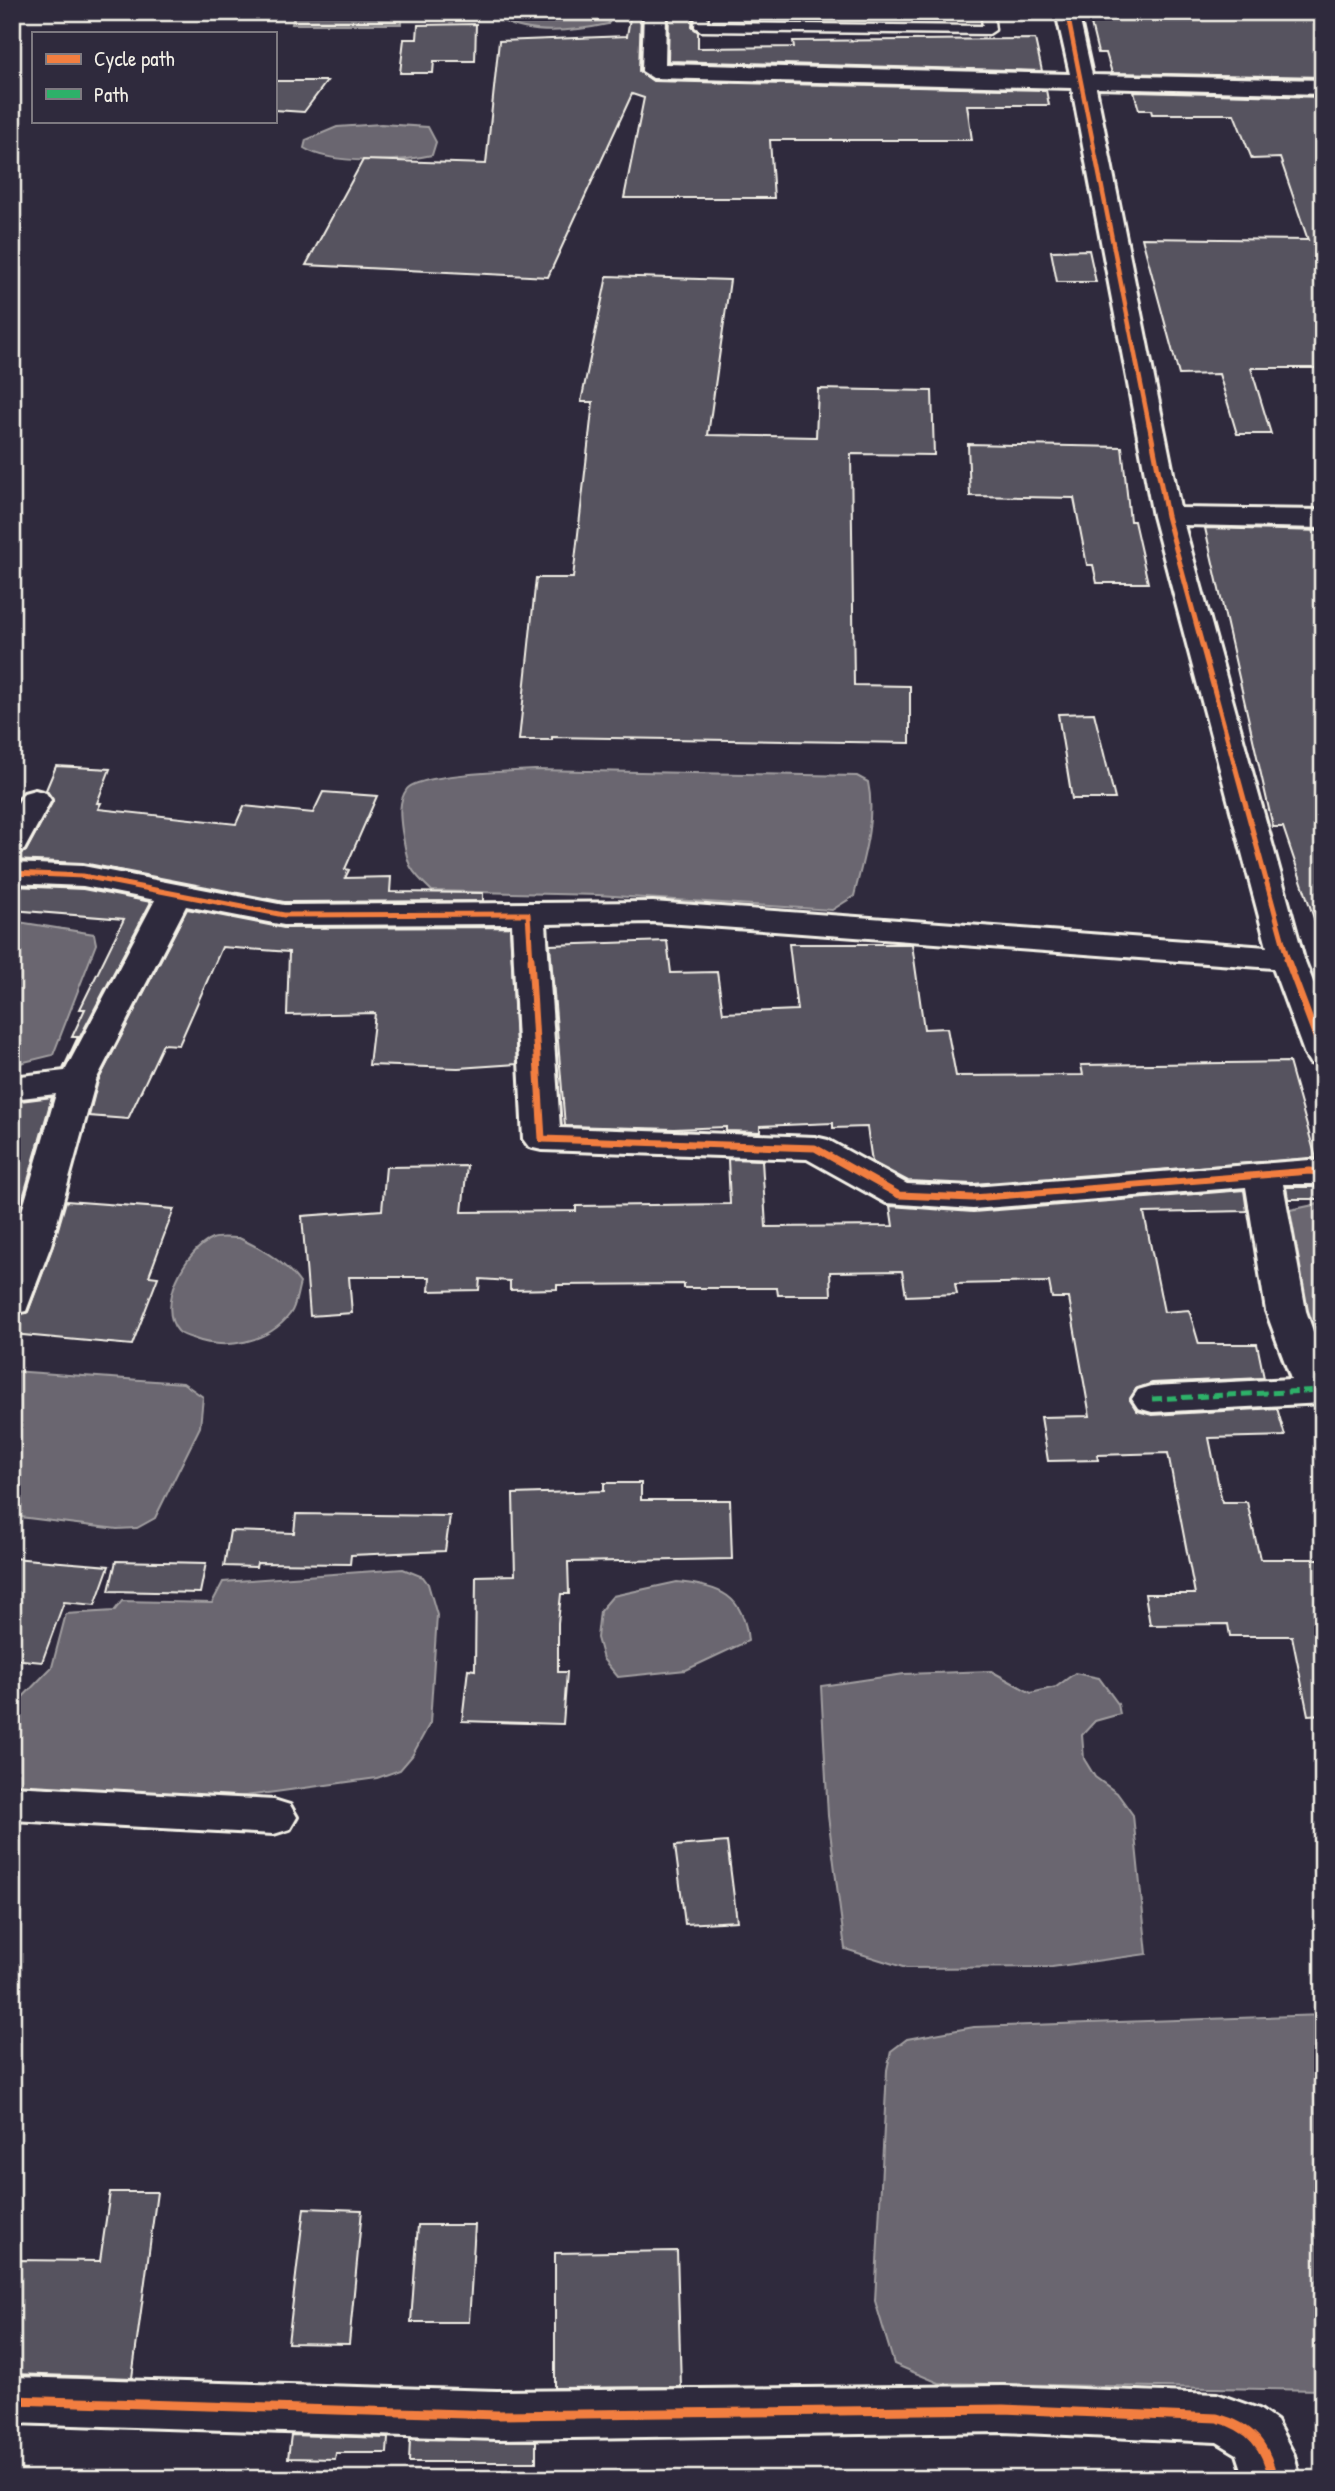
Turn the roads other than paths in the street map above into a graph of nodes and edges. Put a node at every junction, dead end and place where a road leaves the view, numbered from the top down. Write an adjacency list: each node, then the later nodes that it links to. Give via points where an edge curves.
1 (655, 12): 5 (street, via 653,71)
2 (702, 12): 3 (lane, via 701,27 989,30)
3 (987, 12)
4 (1066, 12): 5 (street)
5 (1083, 83): 6 (street); 7 (street)
6 (1323, 87)
7 (1167, 516): 8 (street); 14 (street)
8 (1323, 519)
9 (35, 800): 10 (street)
10 (12, 843)
11 (12, 873): 12 (street, via 83,876)
12 (176, 892): 13 (street, via 284,915); 16 (street)
13 (528, 914): 14 (street, via 653,912); 19 (street, via 542,1139 815,1148 899,1195 973,1198)
14 (1287, 959): 15 (street)
15 (1323, 1055)
16 (78, 1080): 17 (street); 20 (street)
17 (12, 1088)
18 (1323, 1173): 19 (street)
19 (1263, 1175): 21 (street, via 1286,1311 1307,1373)
20 (12, 1302)
21 (1323, 1384)
22 (1323, 1390): 23 (street)
23 (1152, 1399)
24 (12, 1803): 25 (street)
25 (274, 1817)
26 (12, 2400): 27 (street, via 498,2414 1003,2409 1217,2418 1234,2421 1257,2435)
27 (1273, 2479)

